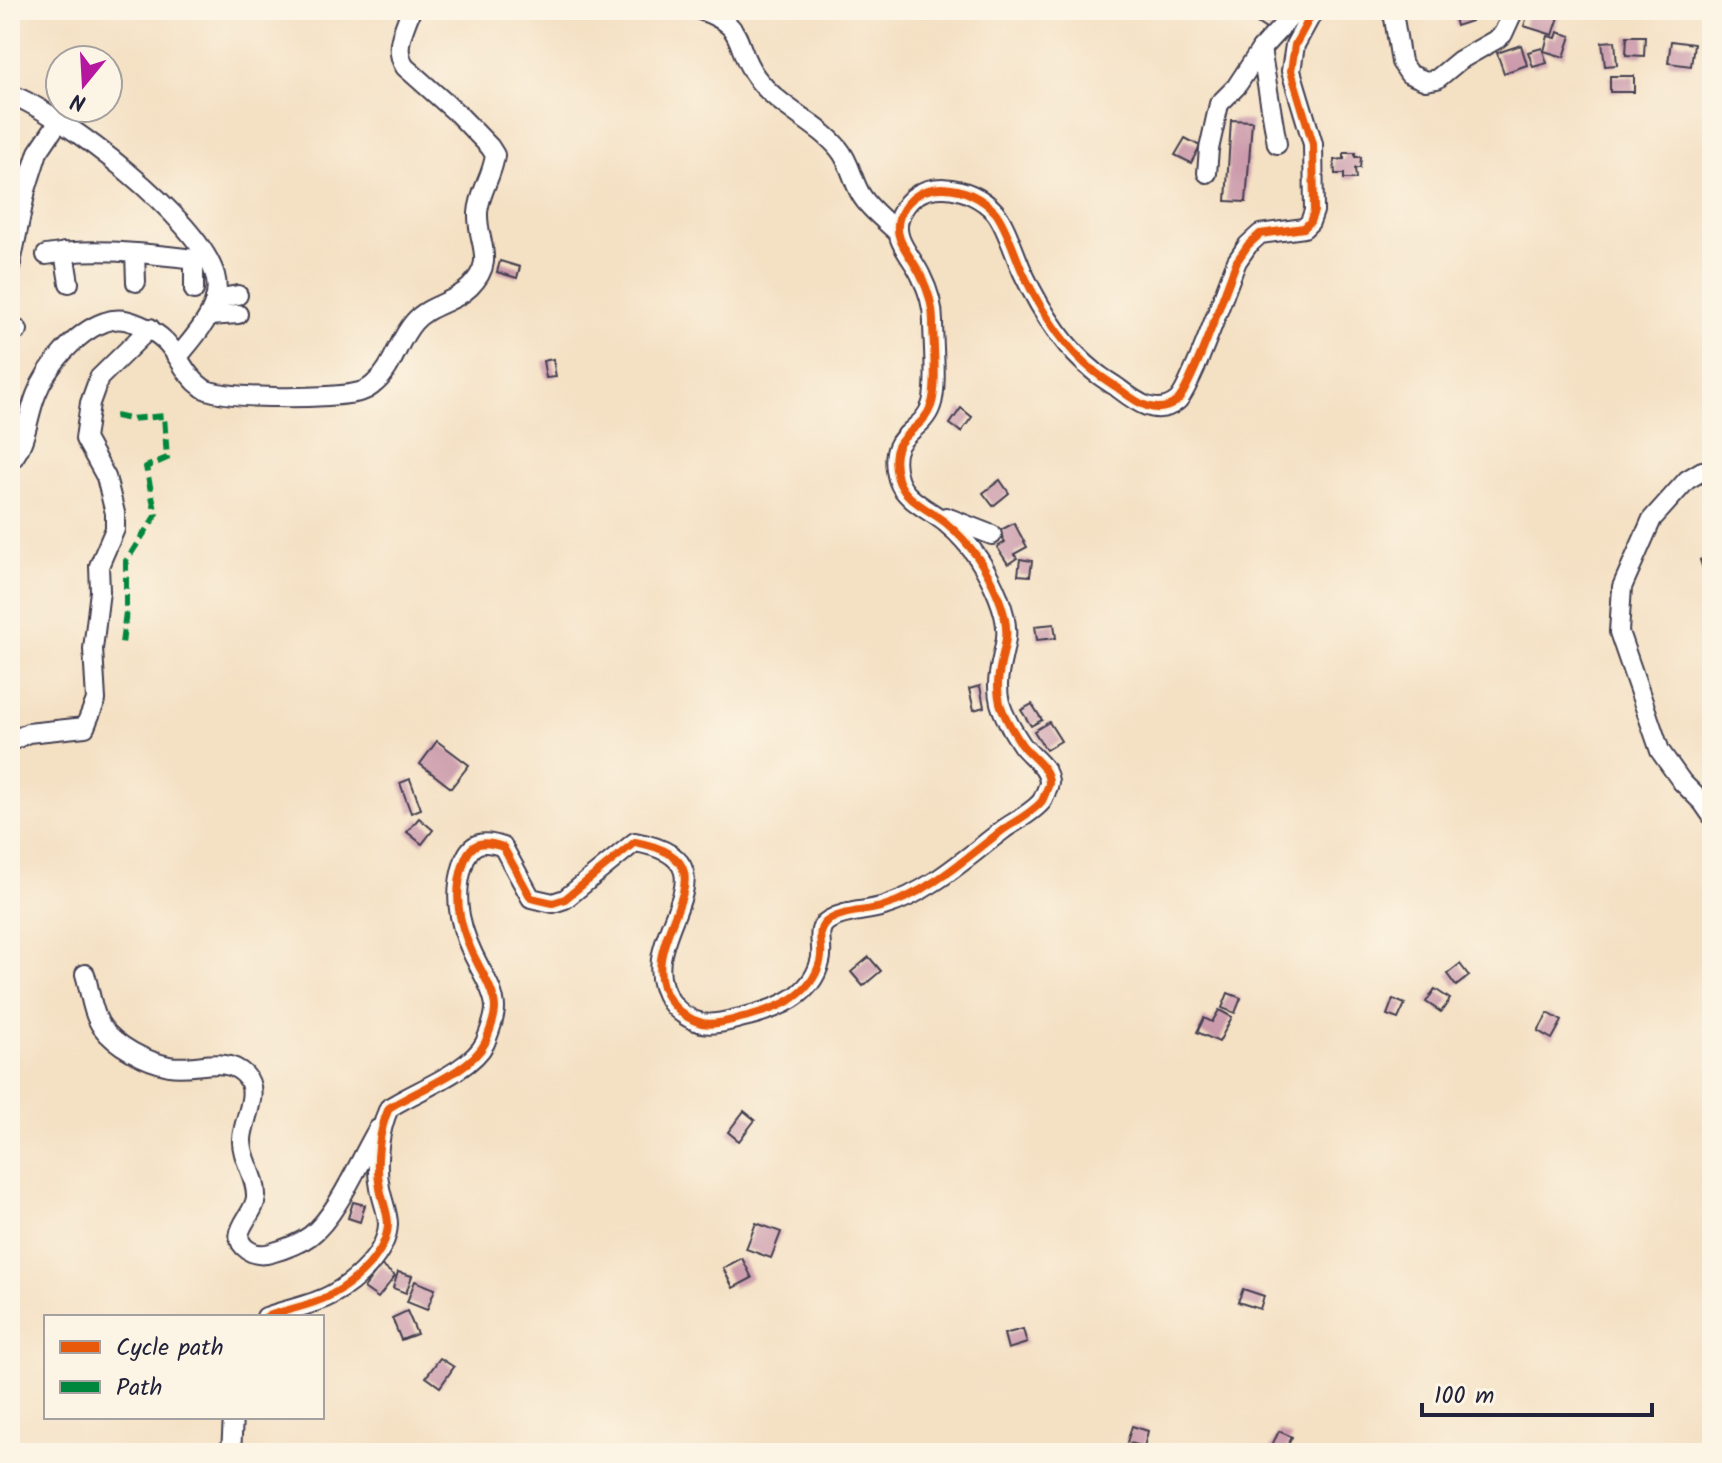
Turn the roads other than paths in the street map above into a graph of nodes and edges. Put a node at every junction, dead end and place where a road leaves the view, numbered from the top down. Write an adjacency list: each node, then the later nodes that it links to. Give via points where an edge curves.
1 (411, 10): 24 (street, via 398,56 495,155 478,212 485,250 478,278 468,290 415,320 384,373 361,392 227,396 204,389)
2 (700, 10): 14 (street, via 727,22 754,75 841,151 860,194)
3 (1297, 10): 7 (street)
4 (1314, 10): 14 (street, via 1295,45 1291,71 1313,144 1314,211 1304,228 1260,234 1248,245 1176,402 1154,408 1138,404 1093,371 1047,318 996,213 974,198 957,189 919,192 904,208)
5 (1390, 10): 6 (street, via 1401,62 1409,74 1426,81 1497,39)
6 (1514, 10)
7 (1261, 49): 12 (street); 13 (street, via 1219,104)
8 (10, 94): 9 (street)
9 (44, 111)
10 (57, 124): 17 (street, via 38,152)
11 (63, 124): 16 (street, via 144,185 198,243)
12 (1277, 144)
13 (1207, 173)
14 (898, 233): 27 (street, via 933,310 934,400 927,417 899,443 897,476 904,492)
15 (135, 253): 16 (street); 18 (street); 19 (street, via 55,254)
16 (212, 267): 20 (street); 22 (street)
17 (10, 268)
18 (136, 282)
19 (69, 283)
20 (194, 290)
21 (238, 305): 22 (street)
22 (212, 307): 24 (street)
23 (150, 328): 24 (street); 25 (street, via 126,319 108,321 69,346 44,378 24,440); 29 (street, via 99,378 90,403 85,439 106,477 115,513 115,529 99,566 93,649 96,700 85,727 28,733)
24 (178, 357)
25 (10, 462)
26 (1712, 469): 30 (street, via 1687,480 1652,519 1622,587 1619,632 1660,751)
27 (930, 512): 28 (street); 32 (street, via 978,558 1002,610 1007,628 997,684 1001,709 1024,747 1045,768 1049,782 1042,800 931,883 885,906 823,922 822,958 803,992 777,1008 705,1024 679,1012 666,997 660,977 661,953 685,890 686,873 675,855 635,842 553,903 531,898 503,847 473,845 460,876 457,907 495,1007 491,1026 470,1063 389,1108)
28 (992, 535)
29 (10, 742)
30 (1712, 816)
31 (85, 974): 32 (street, via 100,1025 125,1048 169,1066 222,1064 250,1082 241,1145 256,1194 240,1239 254,1253 296,1244 320,1228)
32 (383, 1121): 33 (street, via 378,1183 388,1222 378,1253 331,1295)
33 (273, 1315)
34 (233, 1419): 35 (street)
35 (231, 1453)

